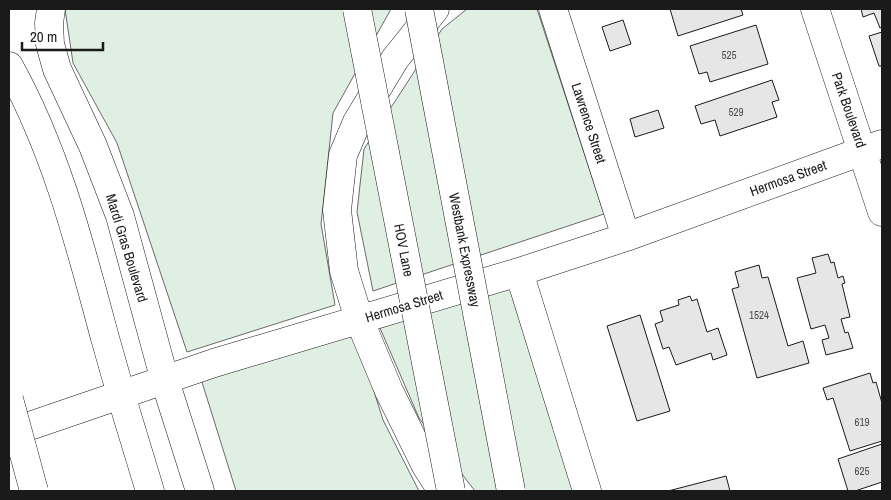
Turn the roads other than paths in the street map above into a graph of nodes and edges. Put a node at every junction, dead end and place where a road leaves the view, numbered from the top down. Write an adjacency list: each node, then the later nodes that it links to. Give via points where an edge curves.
1 (51, 9): 13 (main road, Mardi Gras Boulevard, via 50,44 57,69 93,146 120,216)
2 (358, 9): 21 (main road, HOV Lane, bridge)
3 (419, 9): 22 (main road, Westbank Expressway, bridge)
4 (435, 9): 12 (main road, via 395,59 358,122 344,155 337,210 344,272)
5 (553, 9): 10 (main road, Lawrence Street)
6 (815, 9): 8 (main road, Park Boulevard)
7 (9, 66): 14 (main road, via 52,158 84,260)
8 (872, 147): 9 (main road, Park Boulevard); 10 (main road, Hermosa Street)
9 (882, 212)
10 (626, 237): 11 (main road, Hermosa Street)
11 (519, 272): 12 (main road, Hermosa Street); 23 (main road)
12 (359, 320): 13 (main road, Hermosa Street, via 214,363); 20 (main road, via 388,391)
13 (166, 381): 14 (main road, Hermosa Street); 19 (main road, Mardi Gras Boulevard)
14 (120, 395): 16 (main road, Hermosa Street); 18 (main road)
15 (9, 399): 17 (main road, bridge)
16 (9, 433)
17 (34, 491)
18 (150, 491)
19 (200, 491)
20 (442, 491)
21 (451, 491)
22 (511, 491)
23 (587, 491)

